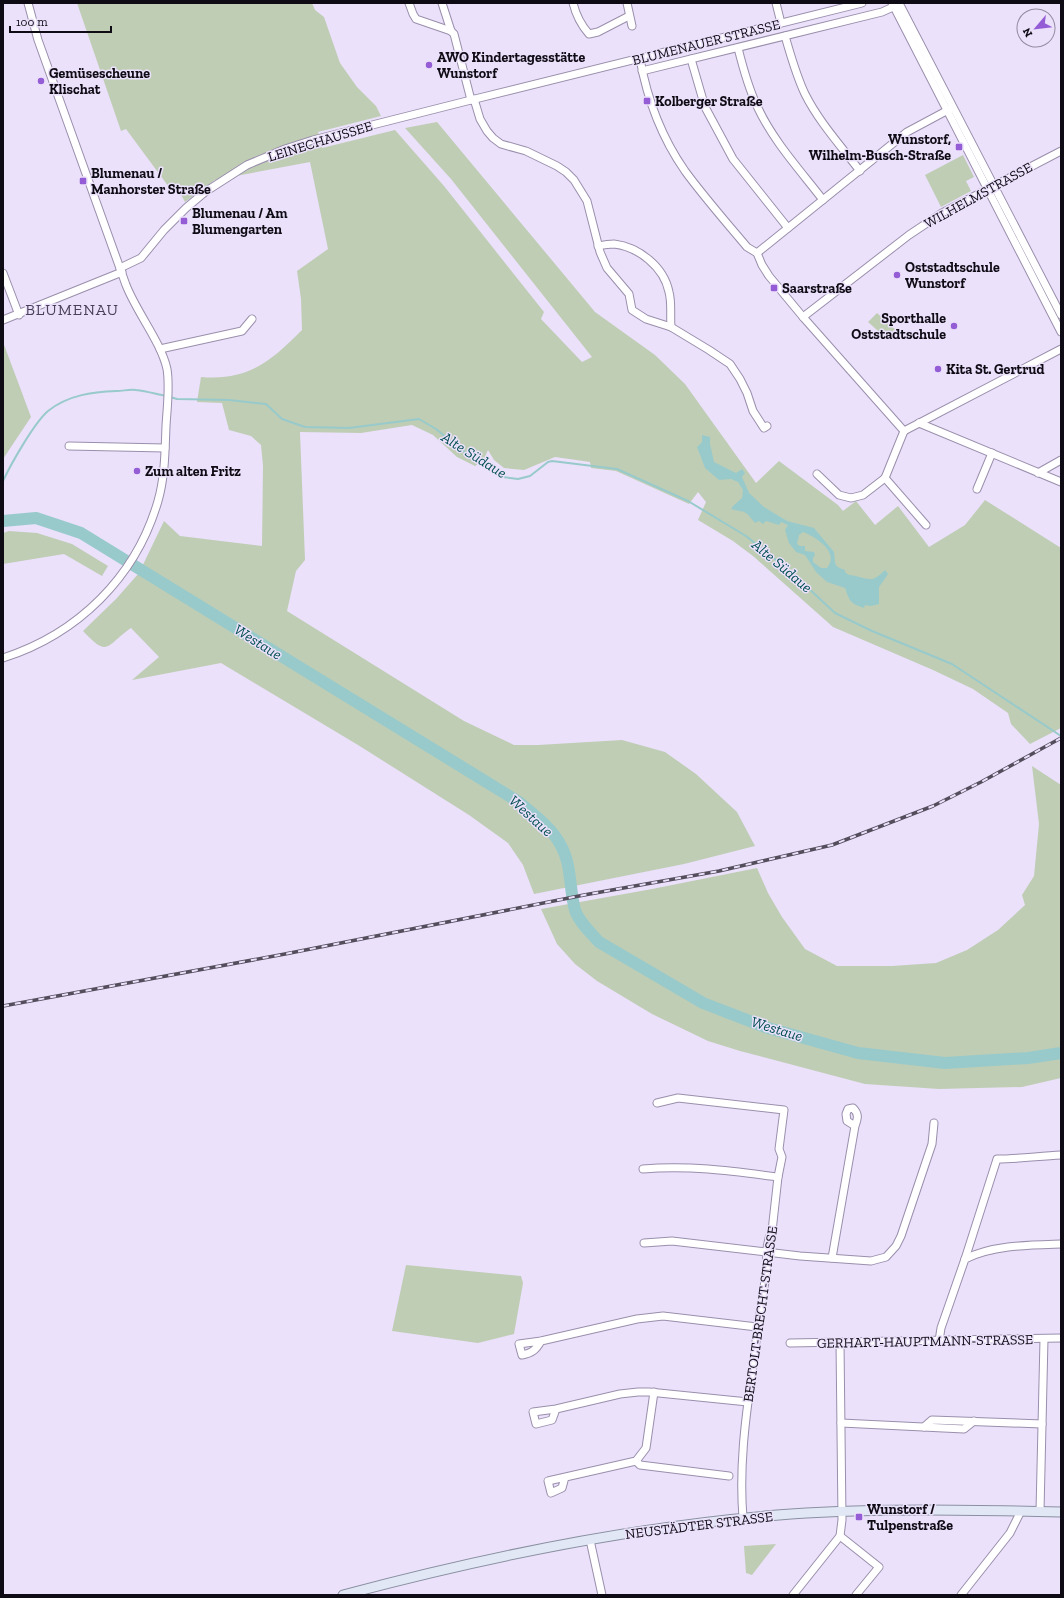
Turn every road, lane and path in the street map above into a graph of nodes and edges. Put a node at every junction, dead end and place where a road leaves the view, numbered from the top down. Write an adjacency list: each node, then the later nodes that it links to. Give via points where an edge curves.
1 (28, 3): 29 (street, via 38,40)
2 (409, 3): 12 (street, via 416,19)
3 (442, 3): 12 (street)
4 (573, 3): 9 (street, via 575,12 589,34)
5 (627, 3): 9 (street)
6 (776, 3): 10 (street)
7 (862, 3): 10 (street, BLUMENAUER STRASSE)
8 (895, 4): 13 (street, BLUMENAUER STRASSE, via 888,10); 20 (street)
9 (629, 16): 11 (street)
10 (781, 23): 15 (street, BLUMENAUER STRASSE)
11 (632, 26)
12 (451, 31): 19 (street)
13 (785, 36): 14 (street, BLUMENAUER STRASSE); 22 (street, via 805,94 828,130)
14 (738, 48): 16 (street, BLUMENAUER STRASSE); 25 (street, via 744,75 774,136)
15 (640, 59): 17 (street); 18 (street, BLUMENAUER STRASSE)
16 (691, 59): 17 (street, BLUMENAUER STRASSE); 26 (street, via 706,107 733,159)
17 (642, 71): 28 (street, via 657,119 685,170 747,247)
18 (549, 80): 19 (street, LEINECHAUSSEE)
19 (472, 100): 27 (street, via 480,119 493,138 502,144 526,150 557,166 574,180 587,201); 29 (street, LEINECHAUSSEE, via 313,140 247,166 194,201 164,230 141,258)
20 (950, 109): 22 (street, via 907,132); 23 (street); 24 (street)
21 (1061, 151): 23 (street, WILHELMSTRASSE)
22 (860, 170): 25 (street)
23 (994, 186): 24 (street, WILHELMSTRASSE); 32 (street)
24 (987, 190): 33 (street, WILHELMSTRASSE, via 942,213 909,235); 37 (street)
25 (823, 200): 26 (street)
26 (788, 228): 28 (street)
27 (598, 246): 36 (street, via 607,268 629,294 632,310 646,319); 36 (street, via 613,244 629,248 644,255 655,266 669,292)
28 (756, 253): 33 (street, via 769,276)
29 (121, 270): 31 (street, LEINECHAUSSEE); 38 (street, via 130,297)
30 (3, 273): 31 (street)
31 (19, 315): 35 (street, LEINECHAUSSEE)
32 (1061, 315)
33 (803, 317): 42 (street)
34 (252, 319): 38 (street, via 242,331)
35 (3, 320)
36 (670, 326): 41 (street, via 730,364 747,393 753,411 764,428)
37 (1061, 332)
38 (160, 349): 44 (street, via 168,384)
39 (1061, 349): 40 (street)
40 (919, 423): 42 (street); 45 (street)
41 (767, 426)
42 (904, 431): 49 (street)
43 (68, 446): 44 (street)
44 (165, 448): 53 (street, via 163,482 158,501 140,545 116,582 72,625 26,650)
45 (992, 453): 47 (street); 51 (street)
46 (1061, 460): 47 (street)
47 (1038, 473): 50 (street)
48 (817, 474): 49 (street, via 839,495 851,498 863,495)
49 (885, 478): 52 (street)
50 (1061, 482)
51 (977, 489)
52 (926, 525)
53 (3, 658)
54 (657, 1103): 59 (street, BERTOLT-BRECHT-STRASSE, via 678,1098 784,1110 779,1149 782,1157)
55 (934, 1123): 63 (street, via 932,1144 896,1246 886,1257 872,1261)
56 (855, 1126): 63 (street)
57 (1061, 1155): 64 (street, via 997,1159)
58 (643, 1169): 59 (street, via 710,1168)
59 (778, 1177): 62 (street, BERTOLT-BRECHT-STRASSE, via 772,1231)
60 (644, 1243): 62 (street, via 672,1241)
61 (1061, 1244): 64 (street, via 1000,1249)
62 (766, 1252): 63 (street); 65 (street, BERTOLT-BRECHT-STRASSE, via 767,1268)
63 (832, 1258)
64 (965, 1260): 69 (street, via 941,1328)
65 (757, 1327): 68 (street, via 663,1316 637,1318); 73 (street, BERTOLT-BRECHT-STRASSE)
66 (1061, 1338): 67 (street, GERHART-HAUPTMANN-STRASSE)
67 (1044, 1339): 69 (street, GERHART-HAUPTMANN-STRASSE); 76 (street)
68 (541, 1341)
69 (939, 1341): 70 (street, GERHART-HAUPTMANN-STRASSE)
70 (840, 1342): 71 (street, GERHART-HAUPTMANN-STRASSE); 75 (street)
71 (790, 1343)
72 (654, 1392): 73 (street); 74 (street, via 620,1394); 77 (street, via 646,1448)
73 (748, 1402): 84 (street, BERTOLT-BRECHT-STRASSE, via 741,1467)
74 (556, 1409)
75 (841, 1423): 76 (street, via 964,1428 974,1421); 82 (street)
76 (1042, 1424): 81 (street)
77 (636, 1461): 78 (street, via 640,1465); 79 (street)
78 (728, 1476)
79 (565, 1477)
80 (1021, 1511): 81 (main road, NEUSTÄDTER STRASSE); 82 (main road, NEUSTÄDTER STRASSE); 91 (street, via 1010,1533)
81 (1040, 1511): 83 (main road, NEUSTÄDTER STRASSE)
82 (842, 1512): 84 (main road, NEUSTÄDTER STRASSE); 85 (street)
83 (1061, 1512)
84 (743, 1518): 86 (main road, NEUSTÄDTER STRASSE)
85 (840, 1536): 89 (street); 90 (street, via 879,1567)
86 (590, 1540): 87 (main road, NEUSTÄDTER STRASSE, via 390,1582); 88 (street)
87 (343, 1595)
88 (602, 1595)
89 (793, 1595)
90 (856, 1595)
91 (961, 1595)

